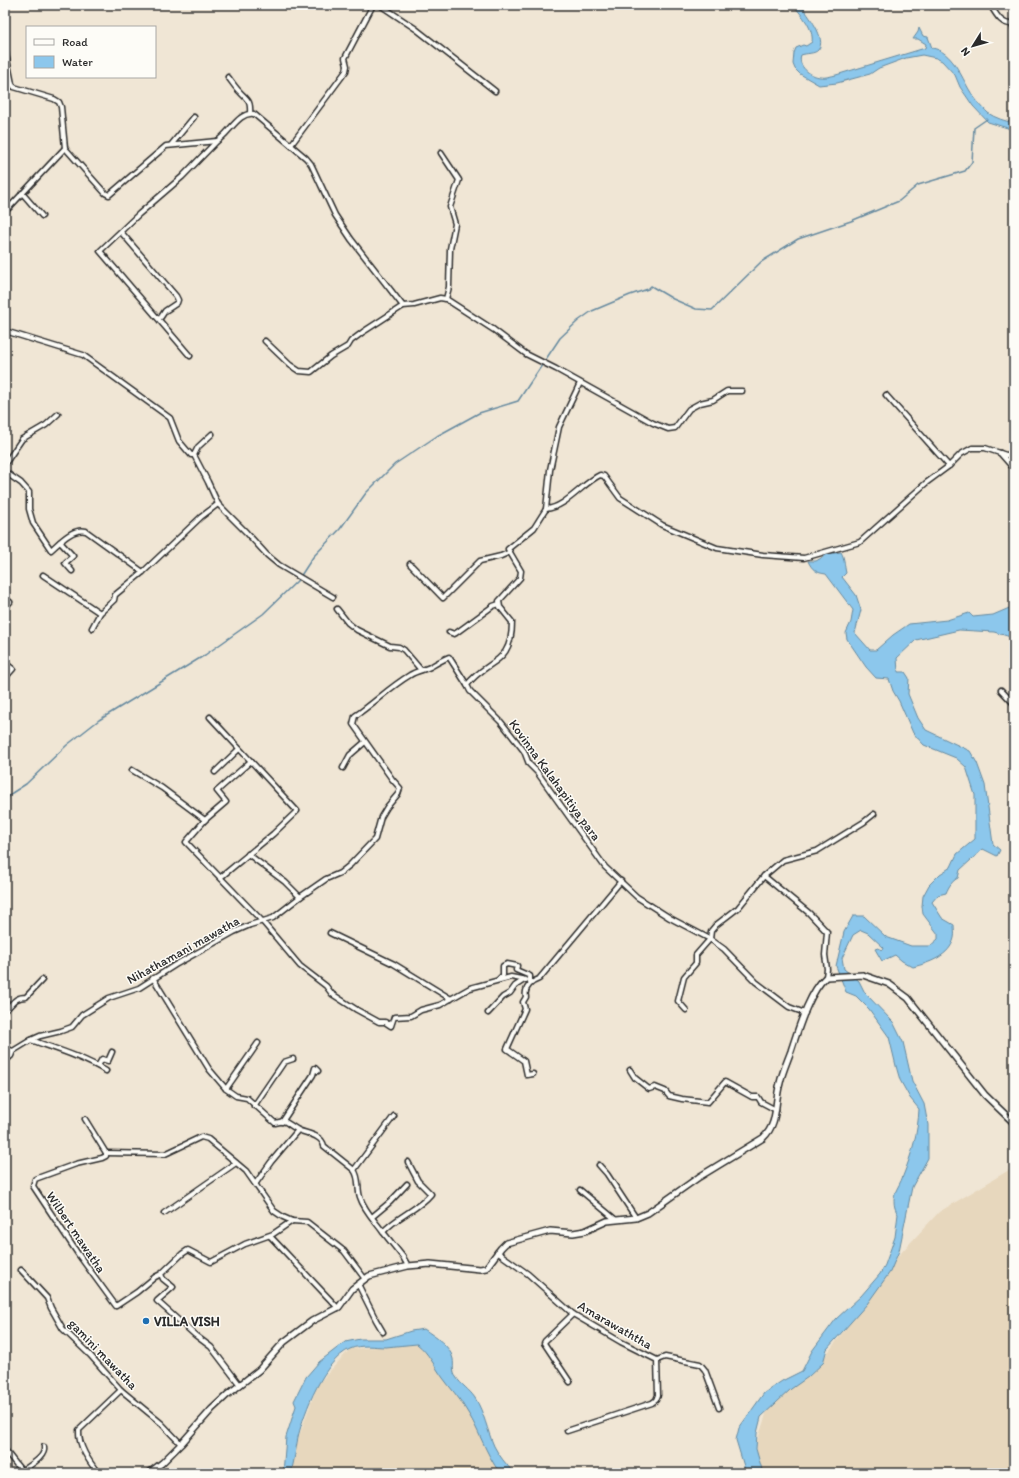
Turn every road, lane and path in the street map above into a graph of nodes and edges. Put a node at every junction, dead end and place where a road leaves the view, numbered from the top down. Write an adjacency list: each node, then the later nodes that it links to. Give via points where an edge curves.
1 (373, 5): 12 (street, via 345,58 346,71)
2 (380, 5): 7 (street, via 416,29)
3 (990, 5): 4 (street, via 1002,22 1011,24)
4 (1014, 29)
5 (5, 49): 13 (street, via 14,87 58,102 61,107)
6 (228, 77): 8 (street, via 246,98 250,105)
7 (495, 91)
8 (250, 114): 10 (street, via 240,119); 12 (street, via 254,114)
9 (194, 117): 11 (street)
10 (217, 141): 11 (street); 20 (street, via 182,177)
11 (171, 145): 13 (street, via 156,154 109,195)
12 (291, 145): 22 (street, via 311,164 335,215)
13 (65, 148): 15 (street)
14 (441, 154): 21 (street, via 459,180 450,207 455,224)
15 (22, 193): 17 (street); 19 (street)
16 (5, 202): 17 (street)
17 (10, 207): 18 (street)
18 (5, 212)
19 (42, 216)
20 (121, 232): 23 (street, via 178,300); 26 (street, via 100,251)
21 (446, 299): 22 (street); 27 (street, via 526,354)
22 (403, 306): 25 (street, via 363,332 311,372 299,371 290,365)
23 (160, 317)
24 (5, 331): 34 (street, via 83,354 170,418 178,441 191,456)
25 (266, 340)
26 (190, 356)
27 (580, 383): 28 (street, via 668,429 675,428 689,409 700,403 713,400 728,391); 40 (street, via 558,427)
28 (742, 391)
29 (886, 395): 36 (street)
30 (58, 414): 35 (street, via 46,425 22,439)
31 (212, 434): 34 (street, via 198,447)
32 (1000, 453): 33 (street); 36 (street, via 985,448 972,448 961,454); 37 (street)
33 (1014, 454)
34 (194, 455): 39 (street)
35 (5, 464)
36 (949, 466): 40 (street, via 926,483 860,542 804,558 763,556 717,548 662,525 620,498 604,476 600,475 565,501)
37 (1014, 470)
38 (5, 472): 41 (street, via 29,492 29,509 33,523 51,550)
39 (218, 504): 45 (street); 47 (street, via 279,565)
40 (546, 509): 42 (street, via 534,528 508,549)
41 (60, 542): 44 (street, via 74,556 65,563); 45 (street, via 71,533 86,531)
42 (510, 552): 43 (street, via 480,561 443,598); 49 (street, via 521,571 520,578)
43 (410, 564)
44 (72, 571)
45 (143, 572): 52 (street, via 115,595 114,600)
46 (44, 575): 52 (street)
47 (333, 597)
48 (10, 602): 50 (street)
49 (499, 604): 54 (street, via 456,633); 59 (street, via 512,622 510,645 504,655 472,678)
50 (5, 608)
51 (337, 609): 57 (street, via 348,623 358,630 404,650)
52 (100, 614): 53 (street)
53 (92, 628)
54 (449, 632)
55 (439, 661): 57 (street, Nihathamani mawatha); 59 (street, Kovinna Kalahapitiya para, via 449,657)
56 (5, 663): 58 (street, via 13,669)
57 (421, 670): 63 (street, Nihathamani mawatha, via 395,684 355,716 353,724)
58 (5, 678)
59 (467, 685): 74 (street, Kovinna Kalahapitiya para, via 524,751 529,764 605,867)
60 (1001, 690): 61 (street)
61 (1014, 704)
62 (210, 717): 64 (street)
63 (365, 742): 66 (street, via 350,755); 75 (street, Nihathamani mawatha, via 400,788 398,794 381,817 375,838 354,861 340,873 326,879)
64 (239, 749): 65 (street); 68 (street)
65 (251, 761): 70 (street, via 217,791 226,802); 71 (street, via 297,811)
66 (343, 768)
67 (132, 770): 70 (street, via 162,788)
68 (215, 772)
69 (874, 814): 72 (street, via 817,851 783,860)
70 (205, 820): 73 (street, via 186,842)
71 (248, 854): 73 (street); 75 (street, via 285,882)
72 (764, 876): 78 (street, via 738,908 711,930); 79 (street, via 809,913 827,932)
73 (221, 877): 76 (street)
74 (621, 881): 78 (street, Kovinna Kalahapitiya para, via 670,918); 83 (street, via 538,979)
75 (300, 897): 76 (street, Nihathamani mawatha, via 273,918)
76 (262, 921): 80 (street, Nihathamani mawatha, via 234,932); 85 (street, via 300,966 326,986 332,994 379,1022 391,1026 394,1017 411,1016 420,1010)
77 (330, 933): 85 (street, via 394,964)
78 (710, 939): 87 (street, via 696,955 696,963 684,977 678,1001); 89 (street, Kovinna Kalahapitiya para, via 724,949 756,982 789,1007)
79 (826, 977): 89 (street, via 820,982); 108 (street, via 863,975 889,984 908,998 985,1096)
80 (153, 978): 90 (street, Nihathamani mawatha, via 139,988 109,998 82,1015 72,1027); 102 (street, via 209,1069)
81 (42, 980): 86 (street, via 26,997 15,999)
82 (526, 980): 83 (street); 84 (street, via 511,977); 88 (street, via 515,986)
83 (531, 982): 84 (street, via 530,976 516,970 517,966 507,964 503,966 502,977); 101 (street, via 523,1002 525,1009 507,1049 524,1061 528,1075)
84 (492, 983): 85 (street, via 470,988)
85 (451, 999)
86 (5, 1010)
87 (686, 1010)
88 (488, 1013)
89 (805, 1013): 104 (street, via 779,1084)
90 (32, 1040): 93 (street, Nihathamani mawatha); 97 (street)
91 (258, 1043): 102 (street)
92 (5, 1048): 93 (street)
93 (14, 1051): 96 (street, Nihathamani mawatha)
94 (112, 1052): 97 (street, via 108,1061 102,1059)
95 (292, 1059): 103 (street, via 284,1062)
96 (5, 1061)
97 (98, 1066): 99 (street)
98 (630, 1070): 104 (street, via 635,1078 649,1089 655,1087 668,1096 708,1102 725,1082 752,1097 758,1097 761,1102)
99 (106, 1071)
100 (318, 1071): 107 (street, via 315,1068 313,1070 313,1075)
101 (533, 1074)
102 (226, 1089): 103 (street, via 236,1096 247,1098)
103 (254, 1106): 107 (street, via 275,1123)
104 (776, 1110): 120 (street, via 772,1127 763,1138 699,1177 648,1213)
105 (394, 1116): 114 (street)
106 (85, 1119): 110 (street)
107 (282, 1122): 109 (street)
108 (1014, 1123)
109 (298, 1130): 114 (street, via 317,1137 324,1146); 115 (street)
110 (106, 1153): 111 (street, via 165,1154 201,1137 208,1139); 128 (street, Wilbert mawatha, via 102,1158 76,1164 35,1179 33,1186 116,1306)
111 (236, 1162): 115 (street); 118 (street)
112 (408, 1162): 123 (street, via 418,1181 431,1194)
113 (599, 1165): 120 (street)
114 (354, 1170): 119 (street, via 360,1198)
115 (256, 1183): 122 (street, via 274,1211)
116 (407, 1184): 119 (street)
117 (580, 1190): 121 (street)
118 (164, 1213)
119 (372, 1217): 123 (street)
120 (636, 1218): 121 (street)
121 (616, 1220): 125 (street, via 574,1233 550,1231 506,1243)
122 (292, 1221): 124 (street); 129 (street, via 307,1222 344,1251)
123 (383, 1232): 126 (street)
124 (270, 1236): 128 (street, via 245,1244 210,1262 188,1250); 131 (street)
125 (497, 1252): 126 (street, via 486,1268 480,1269 438,1264); 132 (street, Amarawaththa, via 528,1274)
126 (408, 1266): 129 (street)
127 (21, 1270): 137 (street, gamini mawatha, via 47,1298 63,1329)
128 (161, 1274): 136 (street, via 173,1287 157,1301 211,1346)
129 (365, 1279): 130 (street)
130 (358, 1284): 131 (street); 133 (street)
131 (338, 1308): 136 (street, via 312,1321 284,1342 259,1370)
132 (573, 1314): 134 (street, Amarawaththa); 135 (street, via 544,1343)
133 (383, 1332)
134 (657, 1360): 138 (street, via 665,1357 700,1364 705,1370); 139 (street, Amarawaththa, via 656,1400)
135 (570, 1382)
136 (240, 1385): 140 (street, via 212,1409)
137 (121, 1390): 140 (street, gamini mawatha, via 161,1423); 144 (street, via 79,1430 78,1436 87,1458)
138 (719, 1408)
139 (567, 1431)
140 (181, 1444): 145 (street, via 162,1464)
141 (44, 1447): 143 (street, via 43,1455)
142 (5, 1450): 143 (street)
143 (23, 1472)
144 (98, 1473)
145 (149, 1473)

